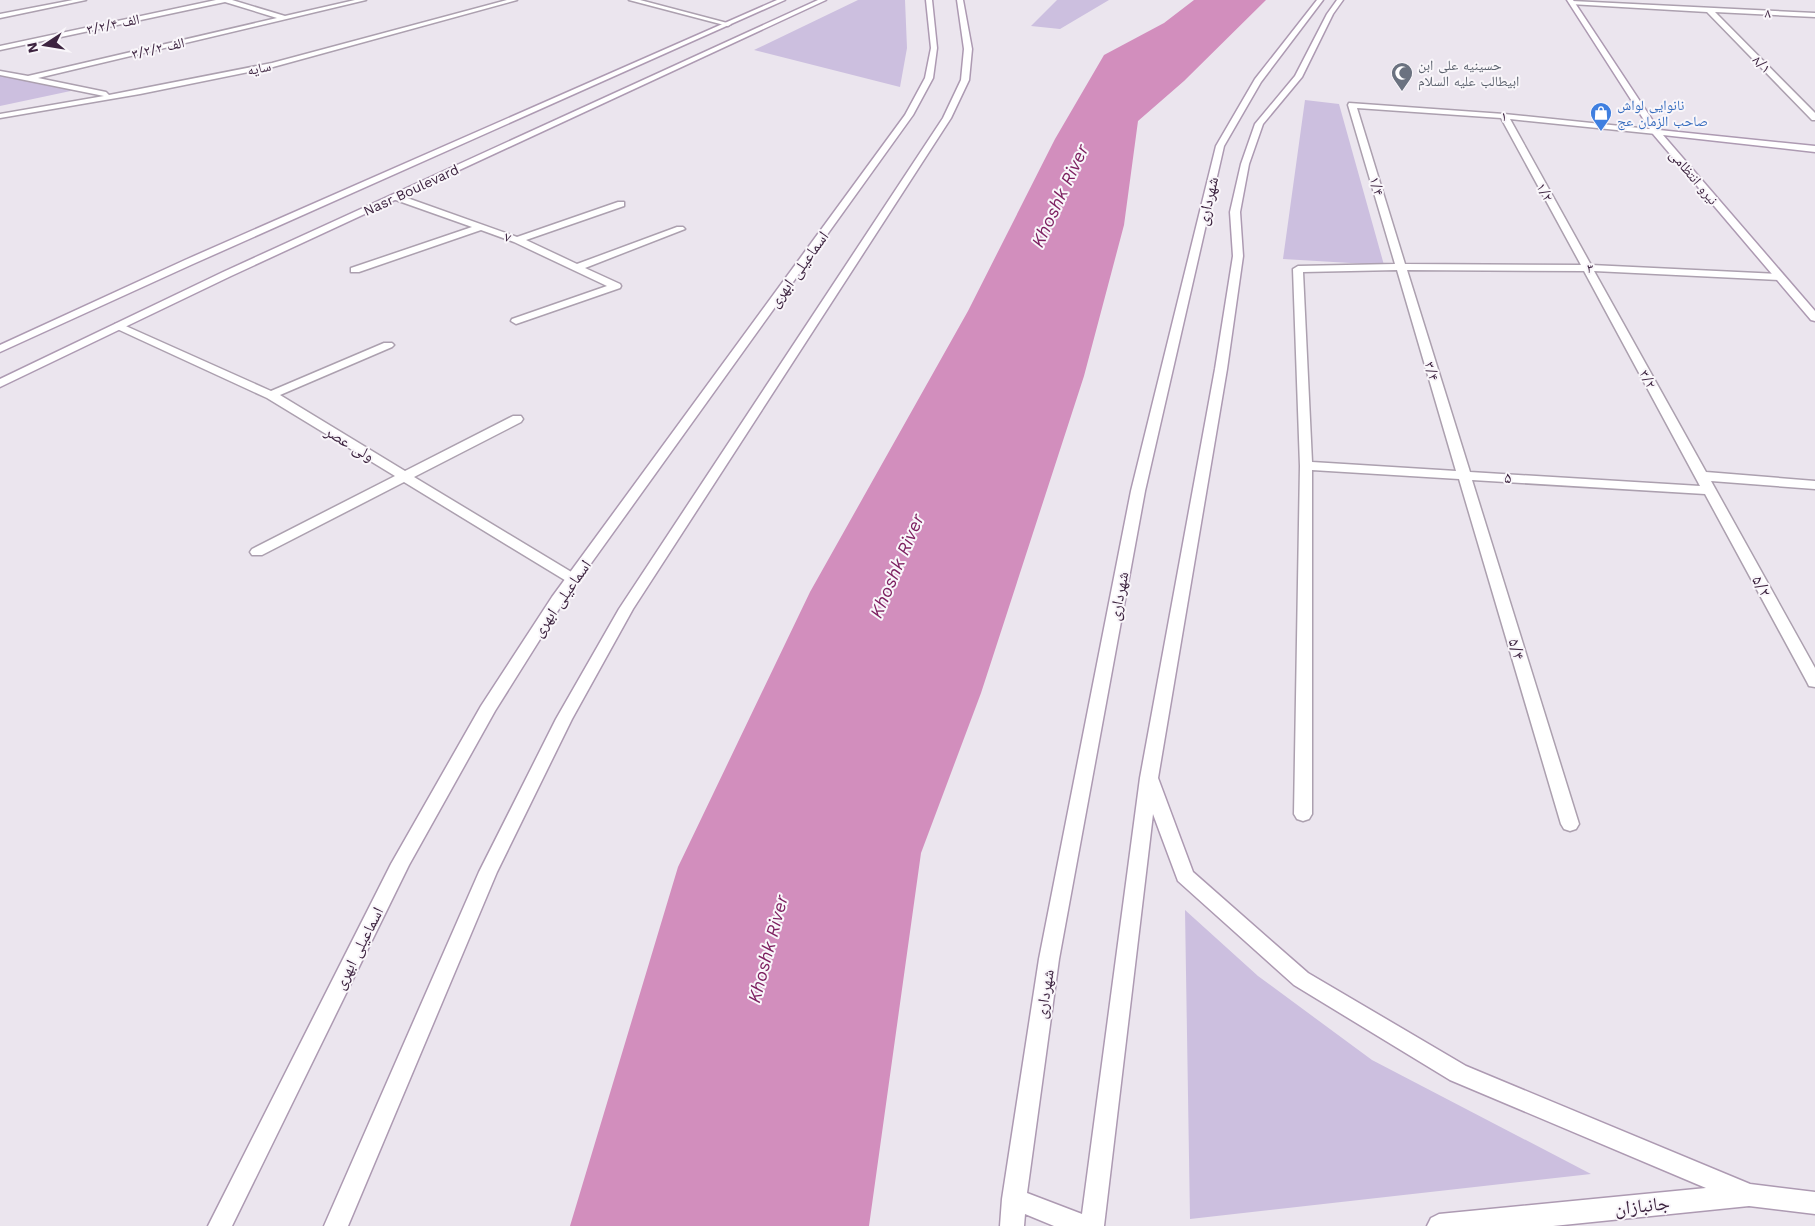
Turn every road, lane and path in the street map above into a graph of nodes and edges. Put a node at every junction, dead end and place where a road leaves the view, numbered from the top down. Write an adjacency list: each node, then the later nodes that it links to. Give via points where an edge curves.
1 (83, 0): 17 (street)
2 (225, 0): 18 (street); 20 (street, ۳/۲/۴ الف)
3 (363, 0): 18 (street)
4 (514, 0): 24 (street, سایه, via 274,65)
5 (632, 0): 19 (street)
6 (782, 0): 19 (street, Nasr Boulevard)
7 (823, 0): 25 (street, Nasr Boulevard)
8 (929, 0): 57 (street, اسماعیلی ابهری, via 934,48 929,78 909,115)
9 (960, 0): 66 (street, via 968,48 965,80 947,118 626,609 564,719 488,872)
10 (1320, 0): 63 (street, شهرداری, via 1258,81 1220,146 1138,491 1050,959)
11 (1340, 0): 59 (street, شهرداری, via 1298,77 1259,124 1245,164 1235,212 1238,256 1222,360)
12 (1724, 0): 15 (street)
13 (1571, 2): 14 (street, ۸); 30 (street, نیرو انتظامی)
14 (1709, 10): 15 (street, ۸); 29 (street, ۸/۱)
15 (1736, 11): 16 (street, ۸)
16 (1815, 15)
17 (0, 16)
18 (285, 19): 22 (street, ۳/۲/۲ الف)
19 (728, 24): 23 (street, Nasr Boulevard)
20 (0, 48)
21 (0, 73): 22 (street)
22 (30, 78): 24 (street)
23 (572, 93): 25 (street); 46 (street, Nasr Boulevard)
24 (114, 96): 27 (street, سایه)
25 (608, 100): 32 (street, Nasr Boulevard)
26 (1352, 105): 28 (street, ۱); 37 (street, ۱/۴)
27 (0, 116)
28 (1504, 116): 30 (street, ۱); 39 (street, ۱/۲)
29 (1815, 118)
30 (1656, 132): 31 (street, ۱); 41 (street, نیرو انتظامی)
31 (1815, 150)
32 (396, 197): 34 (street, ۷); 44 (street, Nasr Boulevard)
33 (621, 204): 36 (street)
34 (481, 227): 36 (street, ۷); 40 (street)
35 (680, 229): 38 (street)
36 (517, 240): 38 (street, ۷)
37 (1401, 267): 39 (street, ۳); 50 (street, ۳, via 1298,269); 51 (street, ۳/۴)
38 (576, 268): 43 (street, ۷, via 616,286)
39 (1587, 268): 41 (street, ۳); 53 (street, ۳/۲)
40 (355, 270)
41 (1778, 277): 42 (street, نیرو انتظامی)
42 (1815, 318)
43 (516, 321)
44 (119, 326): 47 (street, Nasr Boulevard); 48 (street, ولی عصر)
45 (388, 346): 48 (street)
46 (0, 349)
47 (0, 383)
48 (271, 395): 52 (street, ولی عصر)
49 (517, 419): 52 (street)
50 (1306, 466): 51 (street, ۵); 60 (street)
51 (1463, 474): 55 (street, ۵); 61 (street, ۵/۴)
52 (405, 476): 56 (street); 57 (street, ولی عصر)
53 (1702, 476): 54 (street); 55 (street, ۳/۲)
54 (1815, 486)
55 (1709, 490): 58 (street, ۵/۲)
56 (257, 552)
57 (573, 579): 65 (street, اسماعیلی ابهری, via 487,710 400,864)
58 (1815, 682)
59 (1149, 778): 62 (street, via 1185,876 1301,980 1458,1073); 69 (street, شهرداری)
60 (1303, 814)
61 (1570, 824)
62 (1749, 1194): 64 (street, جانبازان); 70 (street, جانبازان)
63 (1014, 1199): 67 (street, شهرداری); 68 (street)
64 (1815, 1203)
65 (220, 1226)
66 (336, 1226)
67 (1012, 1226)
68 (1083, 1226)
69 (1092, 1226)
70 (1439, 1226)

